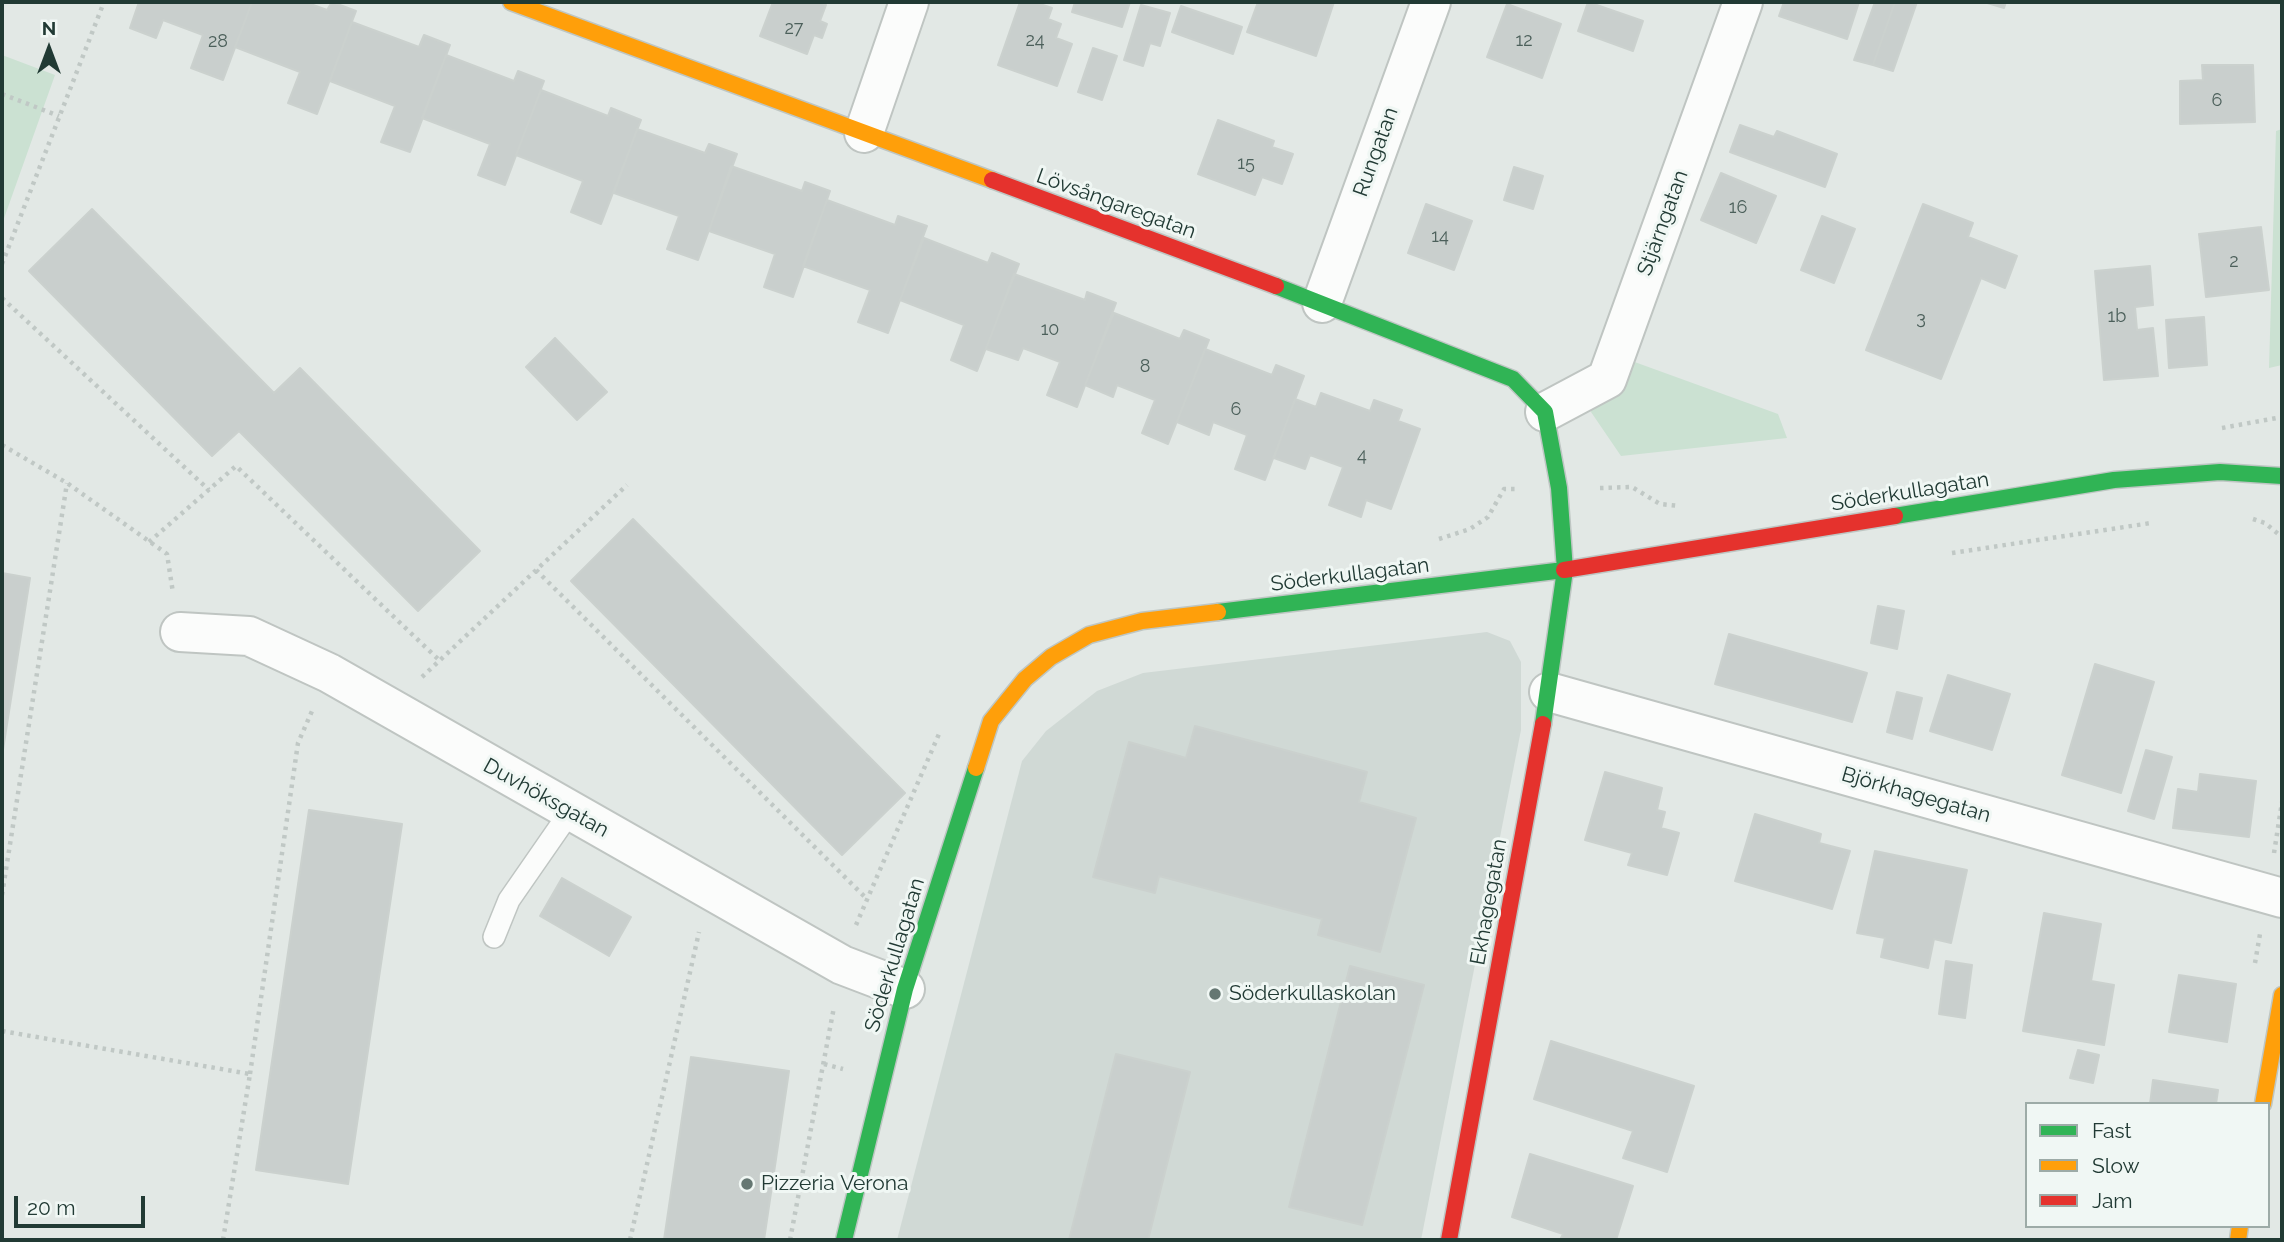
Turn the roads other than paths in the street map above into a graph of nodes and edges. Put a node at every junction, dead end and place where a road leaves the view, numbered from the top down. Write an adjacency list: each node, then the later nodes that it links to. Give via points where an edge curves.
1 (511, 2): 5 (street, Lövsångaregatan)
2 (909, 2): 5 (street)
3 (1431, 2): 6 (street, Rungatan)
4 (1743, 2): 7 (street, Stjärngatan, via 1607,379)
5 (864, 133): 6 (street, Lövsångaregatan)
6 (1322, 303): 7 (street, Lövsångaregatan, via 1513,379)
7 (1545, 412): 9 (street, via 1559,488)
8 (2282, 476): 9 (street, Söderkullagatan, via 2220,471 2114,480)
9 (1565, 570): 11 (street, Ekhagegatan); 15 (street, Söderkullagatan, via 1142,621 1089,635 1051,657 1025,679 991,721)
10 (180, 632): 12 (street, Duvhöksgatan, via 249,636 329,673)
11 (1549, 692): 13 (street, Björkhagegatan); 19 (street, Ekhagegatan)
12 (570, 812): 14 (lane, via 509,900); 15 (street, Duvhöksgatan, via 842,965)
13 (2275, 896)
14 (494, 937)
15 (905, 989): 18 (street, Söderkullagatan)
16 (2282, 995): 17 (street)
17 (2263, 1102)
18 (844, 1240)
19 (1449, 1240)

